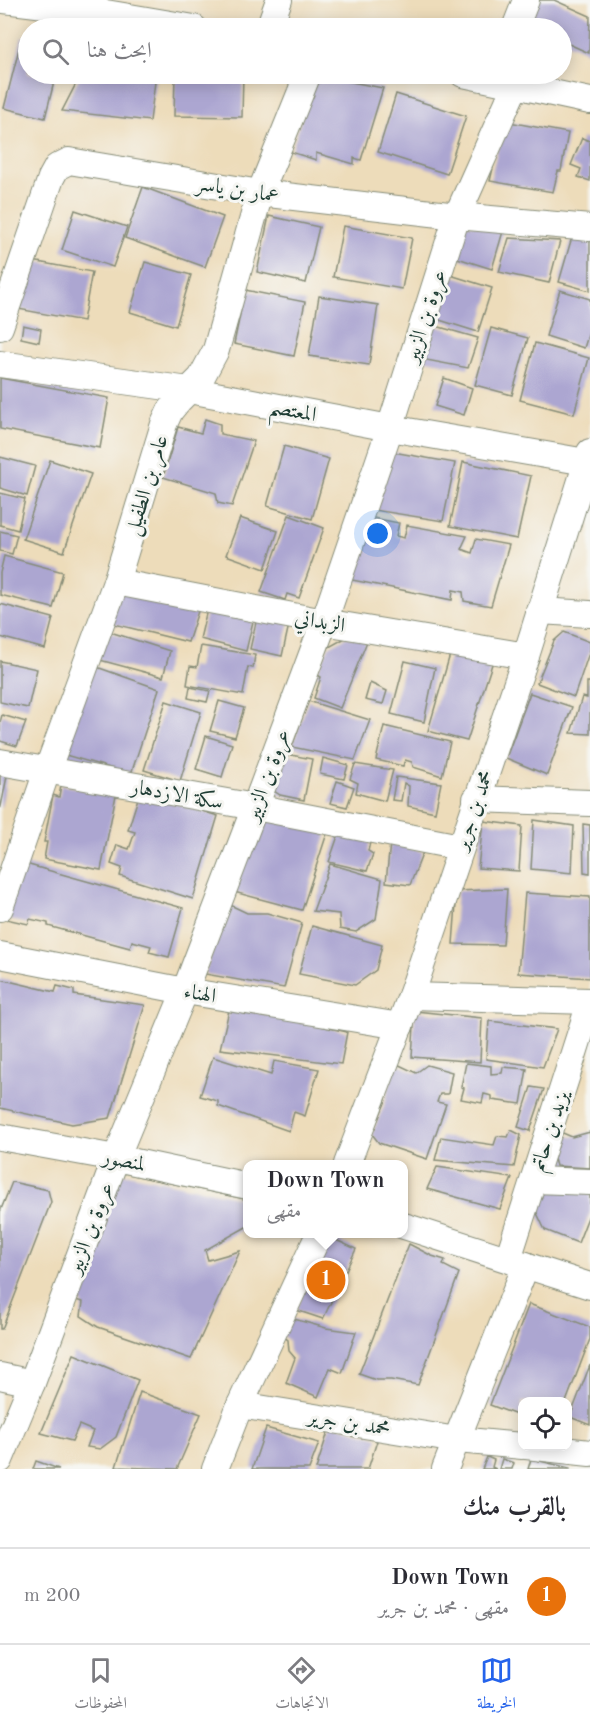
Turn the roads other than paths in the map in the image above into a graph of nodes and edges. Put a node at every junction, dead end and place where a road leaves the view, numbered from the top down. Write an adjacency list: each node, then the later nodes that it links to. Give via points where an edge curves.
1 (4, 0): 4 (street)
2 (279, 0): 6 (street)
3 (526, 0): 7 (street)
4 (96, 6): 5 (street)
5 (149, 18)
6 (273, 18)
7 (518, 18)
8 (304, 84): 12 (street, عامر بن الطفيل)
9 (500, 84): 13 (street, عروة بن الزبير)
10 (522, 84): 11 (street)
11 (590, 101)
12 (260, 193): 13 (street, عمار بن ياسر); 15 (street, عمار بن ياسر, via 69,161 57,167); 17 (street, عامر بن الطفيل, via 216,350 210,365)
13 (457, 216): 14 (street, عمار بن ياسر); 18 (street, عروة بن الزبير)
14 (590, 228)
15 (0, 327)
16 (0, 364): 17 (street, المعتصم)
17 (189, 390): 18 (street, المعتصم); 20 (street, عامر بن الطفيل, via 164,424)
18 (390, 428): 19 (street, المعتصم); 23 (street, عروة بن الزبير)
19 (588, 457): 21 (street, محمد بن جرير)
20 (116, 582): 23 (street, الزبداني); 26 (street, عامر بن الطفيل)
21 (539, 611): 22 (street); 24 (street, محمد بن جرير)
22 (590, 614)
23 (324, 622): 24 (street, الزبداني); 29 (street, عروة بن الزبير)
24 (526, 656): 27 (street, محمد بن جرير)
25 (0, 762): 26 (street, سكة الازدهار)
26 (47, 771): 29 (street, سكة الازدهار); 31 (street, عامر بن الطفيل)
27 (476, 799): 28 (street); 30 (street, محمد بن جرير)
28 (590, 803)
29 (255, 807): 30 (street, سكة الازدهار); 33 (street, عروة بن الزبير)
30 (460, 847): 34 (street, محمد بن جرير)
31 (0, 908)
32 (0, 955): 33 (street, الهناء)
33 (185, 991): 36 (street, الهناء); 38 (street, عروة بن الزبير)
34 (411, 996): 35 (street); 36 (street, محمد بن جرير)
35 (590, 1002): 40 (street, يزيد بن حاتم)
36 (400, 1026): 39 (street, محمد بن جرير)
37 (0, 1137): 38 (street, لمنصور)
38 (116, 1158): 42 (street, لمنصور); 48 (street, عروة بن الزبير)
39 (349, 1160)
40 (534, 1180): 41 (street); 45 (street, يزيد بن حاتم)
41 (590, 1182)
42 (243, 1185)
43 (408, 1227): 45 (street)
44 (317, 1238): 49 (street)
45 (517, 1262): 46 (street); 50 (street, يزيد بن حاتم)
46 (590, 1286)
47 (0, 1376): 48 (street)
48 (32, 1383): 54 (street, عروة بن الزبير)
49 (240, 1405): 50 (street, محمد بن جرير); 55 (street)
50 (457, 1440): 51 (street, محمد بن جرير); 56 (street, يزيد بن حاتم)
51 (518, 1445)
52 (571, 1451): 53 (street, محمد بن جرير)
53 (590, 1453)
54 (0, 1461)
55 (215, 1469)
56 (445, 1469)

